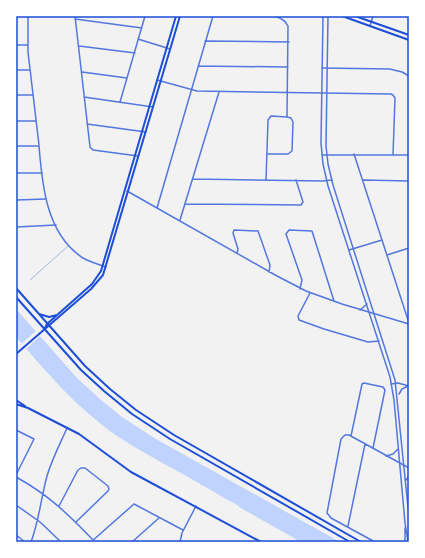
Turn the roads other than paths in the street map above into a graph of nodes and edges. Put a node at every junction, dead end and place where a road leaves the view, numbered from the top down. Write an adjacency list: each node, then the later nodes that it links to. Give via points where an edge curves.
1 (28, 16): 23 (street)
2 (75, 16): 13 (street)
3 (145, 16): 16 (street)
4 (176, 16): 25 (main road)
5 (180, 16): 26 (main road)
6 (213, 16): 20 (street)
7 (257, 16): 21 (street, via 275,16 284,20 289,28)
8 (323, 16): 30 (street)
9 (328, 16): 31 (street)
10 (342, 16): 15 (main road)
11 (355, 16): 14 (main road)
12 (373, 16): 14 (street)
13 (75, 19): 16 (street); 24 (street)
14 (371, 22): 15 (street); 17 (main road)
15 (370, 27): 19 (main road)
16 (142, 28): 18 (street)
17 (409, 35)
18 (138, 40): 25 (street); 27 (street)
19 (409, 40)
20 (206, 41): 21 (street); 28 (street)
21 (289, 42): 29 (street)
22 (16, 45): 23 (street)
23 (27, 45): 33 (street)
24 (78, 46): 27 (street); 34 (street)
25 (167, 48): 26 (street); 37 (main road)
26 (170, 49): 38 (main road)
27 (135, 53): 36 (street)
28 (198, 66): 29 (street); 39 (street)
29 (288, 67): 41 (street)
30 (322, 68): 31 (street); 42 (street)
31 (327, 68): 35 (street, via 390,69); 43 (street)
32 (16, 70): 33 (street)
33 (30, 70): 44 (street)
34 (81, 72): 36 (street); 46 (street)
35 (409, 76)
36 (127, 78): 47 (street)
37 (158, 80): 38 (street); 48 (main road)
38 (161, 81): 39 (street); 48 (main road)
39 (191, 90): 40 (street); 77 (street)
40 (219, 92): 41 (street); 66 (street)
41 (288, 93): 42 (street); 49 (street)
42 (322, 93): 43 (street); 60 (street)
43 (327, 93): 57 (street); 61 (street, via 393,95)
44 (33, 95): 45 (street); 51 (street)
45 (16, 96)
46 (84, 97): 47 (street); 52 (street)
47 (120, 102): 48 (street)
48 (151, 106): 53 (main road)
49 (287, 116): 56 (street, via 271,116 268,119); 56 (street, via 293,122 291,152)
50 (16, 121): 51 (street)
51 (36, 121): 55 (street)
52 (87, 124): 53 (street); 59 (street, via 91,149)
53 (144, 131): 59 (main road); 63 (main road)
54 (16, 146): 55 (street)
55 (39, 146): 65 (street)
56 (267, 154): 67 (street)
57 (327, 154): 58 (street); 60 (street); 69 (street)
58 (354, 154): 61 (street); 70 (street)
59 (135, 155): 63 (street); 73 (main road)
60 (322, 155): 72 (street)
61 (393, 155): 62 (street)
62 (409, 155)
63 (139, 156): 73 (main road)
64 (16, 173): 65 (street)
65 (42, 173): 74 (street)
66 (193, 179): 67 (street); 76 (street)
67 (266, 180): 68 (street)
68 (296, 180): 72 (street); 76 (street, via 303,202 301,205)
69 (332, 180): 72 (street); 83 (street)
70 (363, 180): 71 (street); 81 (street)
71 (409, 180)
72 (327, 181): 85 (street)
73 (127, 191): 77 (street); 88 (main road)
74 (46, 199): 75 (street); 79 (street)
75 (16, 200)
76 (185, 204): 78 (street)
77 (157, 208): 78 (street)
78 (180, 221): 86 (street)
79 (56, 226): 80 (street); 82 (street)
80 (16, 227)
81 (382, 240): 83 (street); 87 (street)
82 (69, 245): 88 (street, via 84,258); 90 (lane)
83 (354, 248): 85 (street); 100 (street)
84 (409, 248): 87 (street)
85 (349, 250): 96 (street)
86 (237, 254): 89 (street); 89 (street, via 234,230 258,231 270,266)
87 (387, 255): 102 (street)
88 (104, 266): 101 (main road, via 94,282); 103 (main road, via 102,276 95,286)
89 (269, 272): 92 (street)
90 (30, 280)
91 (16, 288): 99 (main road)
92 (300, 289): 93 (street); 95 (street, via 302,280 286,234 289,230 312,231)
93 (310, 293): 95 (street); 105 (street, via 297,318 299,320 369,342)
94 (16, 297): 104 (main road)
95 (334, 302): 97 (street)
96 (367, 304): 97 (street); 98 (street)
97 (360, 310): 98 (street)
98 (370, 313): 100 (street); 105 (street)
99 (39, 314): 101 (main road, via 49,317); 103 (main road)
100 (375, 314): 102 (street); 107 (street)
101 (58, 315): 103 (main road)
102 (409, 324)
103 (48, 325): 104 (main road); 147 (main road, via 95,376 150,420)
104 (44, 329): 106 (main road); 146 (main road, via 92,381 139,419)
105 (379, 341): 108 (street)
106 (16, 354)
107 (396, 383): 108 (street); 109 (street); 110 (street)
108 (391, 384): 119 (street)
109 (409, 386): 110 (street, via 401,390)
110 (398, 396): 122 (street)
111 (16, 400): 113 (main road)
112 (16, 404): 113 (main road)
113 (28, 408): 114 (main road)
114 (67, 428): 127 (street, via 50,468); 130 (main road, via 83,436 131,472)
115 (16, 430): 124 (street, via 34,439)
116 (351, 436): 117 (street); 118 (street, via 362,384 383,387 385,390); 136 (street, via 345,435 341,440 326,512)
117 (365, 444): 118 (street); 136 (street)
118 (373, 448): 120 (street)
119 (398, 449): 120 (street); 121 (street)
120 (386, 456): 121 (street)
121 (399, 463): 122 (street); 135 (street)
122 (404, 466): 123 (street); 126 (street)
123 (409, 468)
124 (16, 476): 127 (street)
125 (409, 476): 126 (street)
126 (406, 480): 131 (street)
127 (43, 493): 129 (street); 133 (street)
128 (16, 505): 133 (street)
129 (59, 506): 134 (street); 134 (street, via 81,468 85,468 108,486 109,491)
130 (196, 506): 137 (street); 145 (main road)
131 (409, 517)
132 (159, 518): 137 (street); 139 (street, via 133,505); 143 (street)
133 (38, 520): 141 (street); 142 (street)
134 (76, 522): 139 (street)
135 (405, 523): 149 (street); 150 (street)
136 (348, 526): 148 (street)
137 (183, 530): 144 (street)
138 (16, 535): 140 (street)
139 (93, 541)
140 (26, 542)
141 (31, 542)
142 (61, 542)
143 (132, 542)
144 (180, 542)
145 (261, 542)
146 (350, 542)
147 (361, 542)
148 (376, 542)
149 (405, 542)
150 (408, 542)

